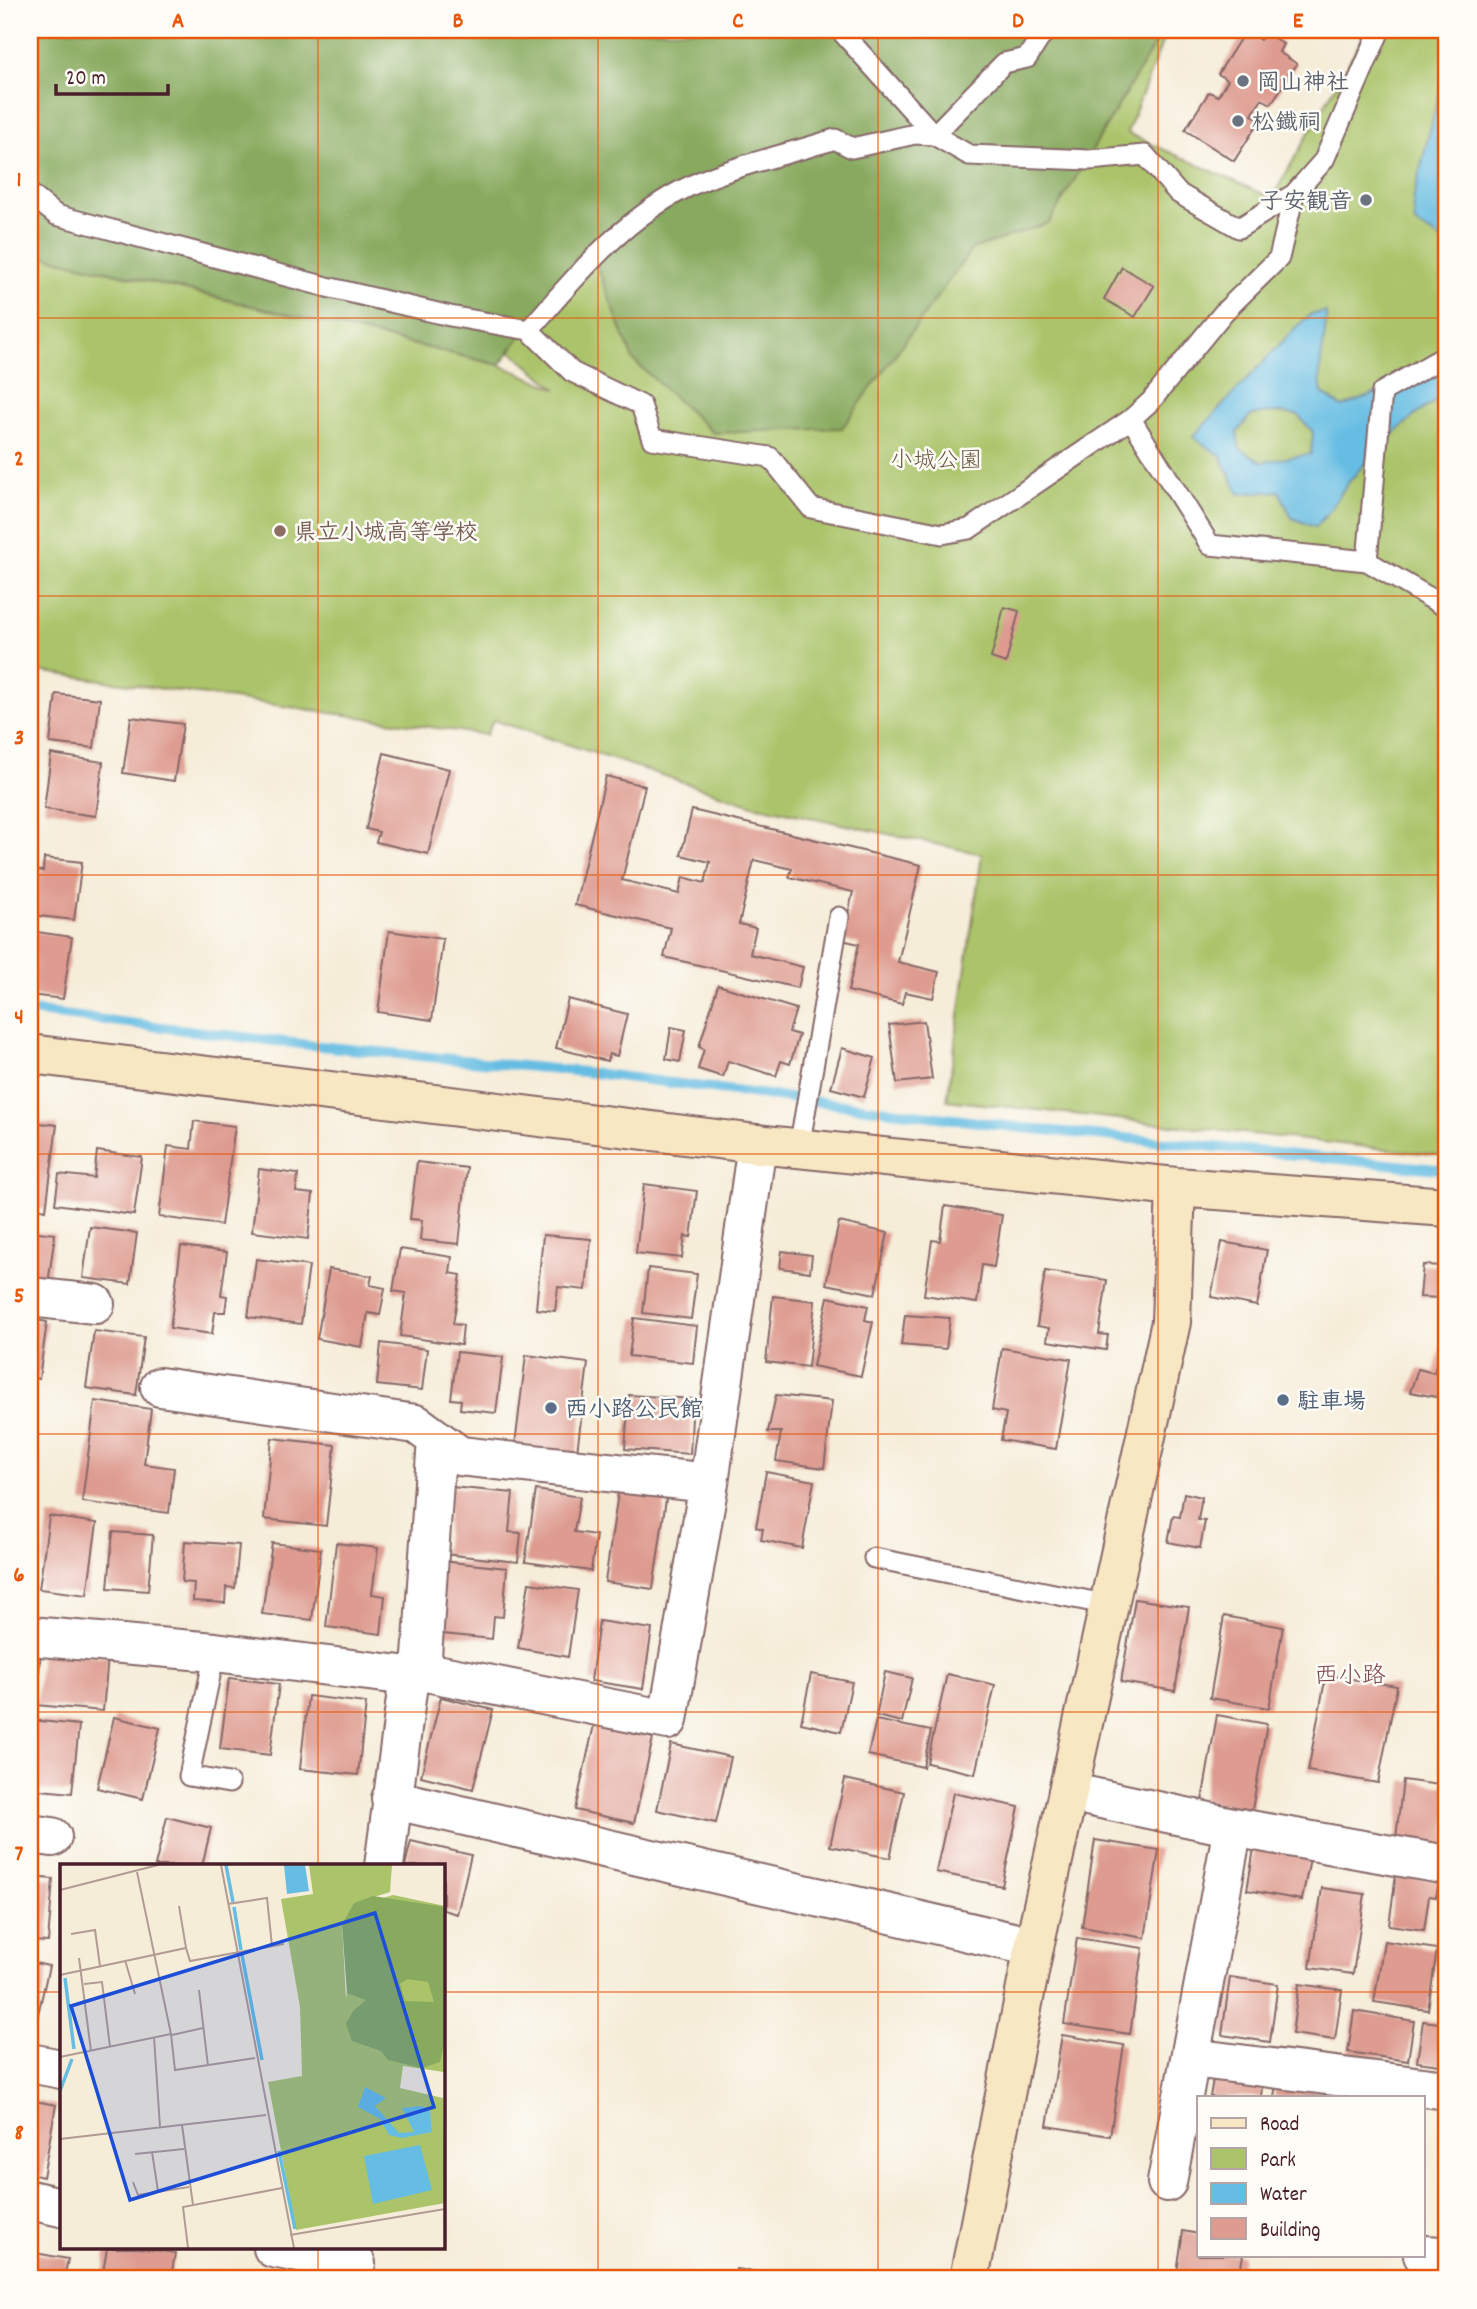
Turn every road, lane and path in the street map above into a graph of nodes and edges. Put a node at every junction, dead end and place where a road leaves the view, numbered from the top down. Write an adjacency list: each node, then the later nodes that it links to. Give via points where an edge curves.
1 (840, 30): 4 (lane)
2 (1045, 30): 4 (lane, via 1027,58 1004,63)
3 (1380, 30): 6 (lane, via 1324,160)
4 (934, 135): 6 (lane, via 969,155 1088,160 1145,155 1178,193 1239,228); 7 (lane, via 915,134 852,148 835,139 693,185 644,214 599,251)
5 (30, 194): 7 (lane, via 56,215 327,287)
6 (1294, 194): 9 (lane, via 1279,258 1224,312)
7 (529, 330): 9 (lane, via 572,372 641,405 652,439 770,457 811,508 942,534 969,529)
8 (1447, 355): 10 (lane, via 1382,392)
9 (1131, 419): 10 (lane, via 1210,545)
10 (1367, 561): 11 (lane)
11 (1447, 608)
12 (839, 917): 15 (lane)
13 (30, 1054): 14 (street)
14 (757, 1144): 15 (street); 22 (street)
15 (799, 1148): 16 (street)
16 (1176, 1186): 17 (street); 24 (street, via 1171,1321)
17 (1447, 1207)
18 (30, 1297): 19 (street)
19 (95, 1304)
20 (160, 1387): 21 (street, via 416,1424)
21 (437, 1439): 22 (street, via 460,1456); 27 (street)
22 (709, 1483): 27 (street, via 668,1720)
23 (874, 1558): 24 (lane)
24 (1109, 1605): 29 (street)
25 (30, 1636): 26 (street)
26 (215, 1652): 27 (street); 28 (lane, via 189,1776)
27 (415, 1673): 30 (street)
28 (229, 1783)
29 (1068, 1792): 31 (street); 34 (street)
30 (391, 1799): 32 (street); 34 (street)
31 (1233, 1827): 33 (street); 35 (street)
32 (384, 1864)
33 (1447, 1865)
34 (1034, 1947): 46 (street)
35 (1192, 2058): 38 (street); 39 (street)
36 (30, 2063): 37 (street)
37 (60, 2069)
38 (1447, 2090)
39 (1167, 2182)
40 (30, 2200): 41 (street)
41 (60, 2207)
42 (283, 2250): 45 (street)
43 (1447, 2254): 44 (street)
44 (1424, 2255)
45 (356, 2264)
46 (969, 2279)

